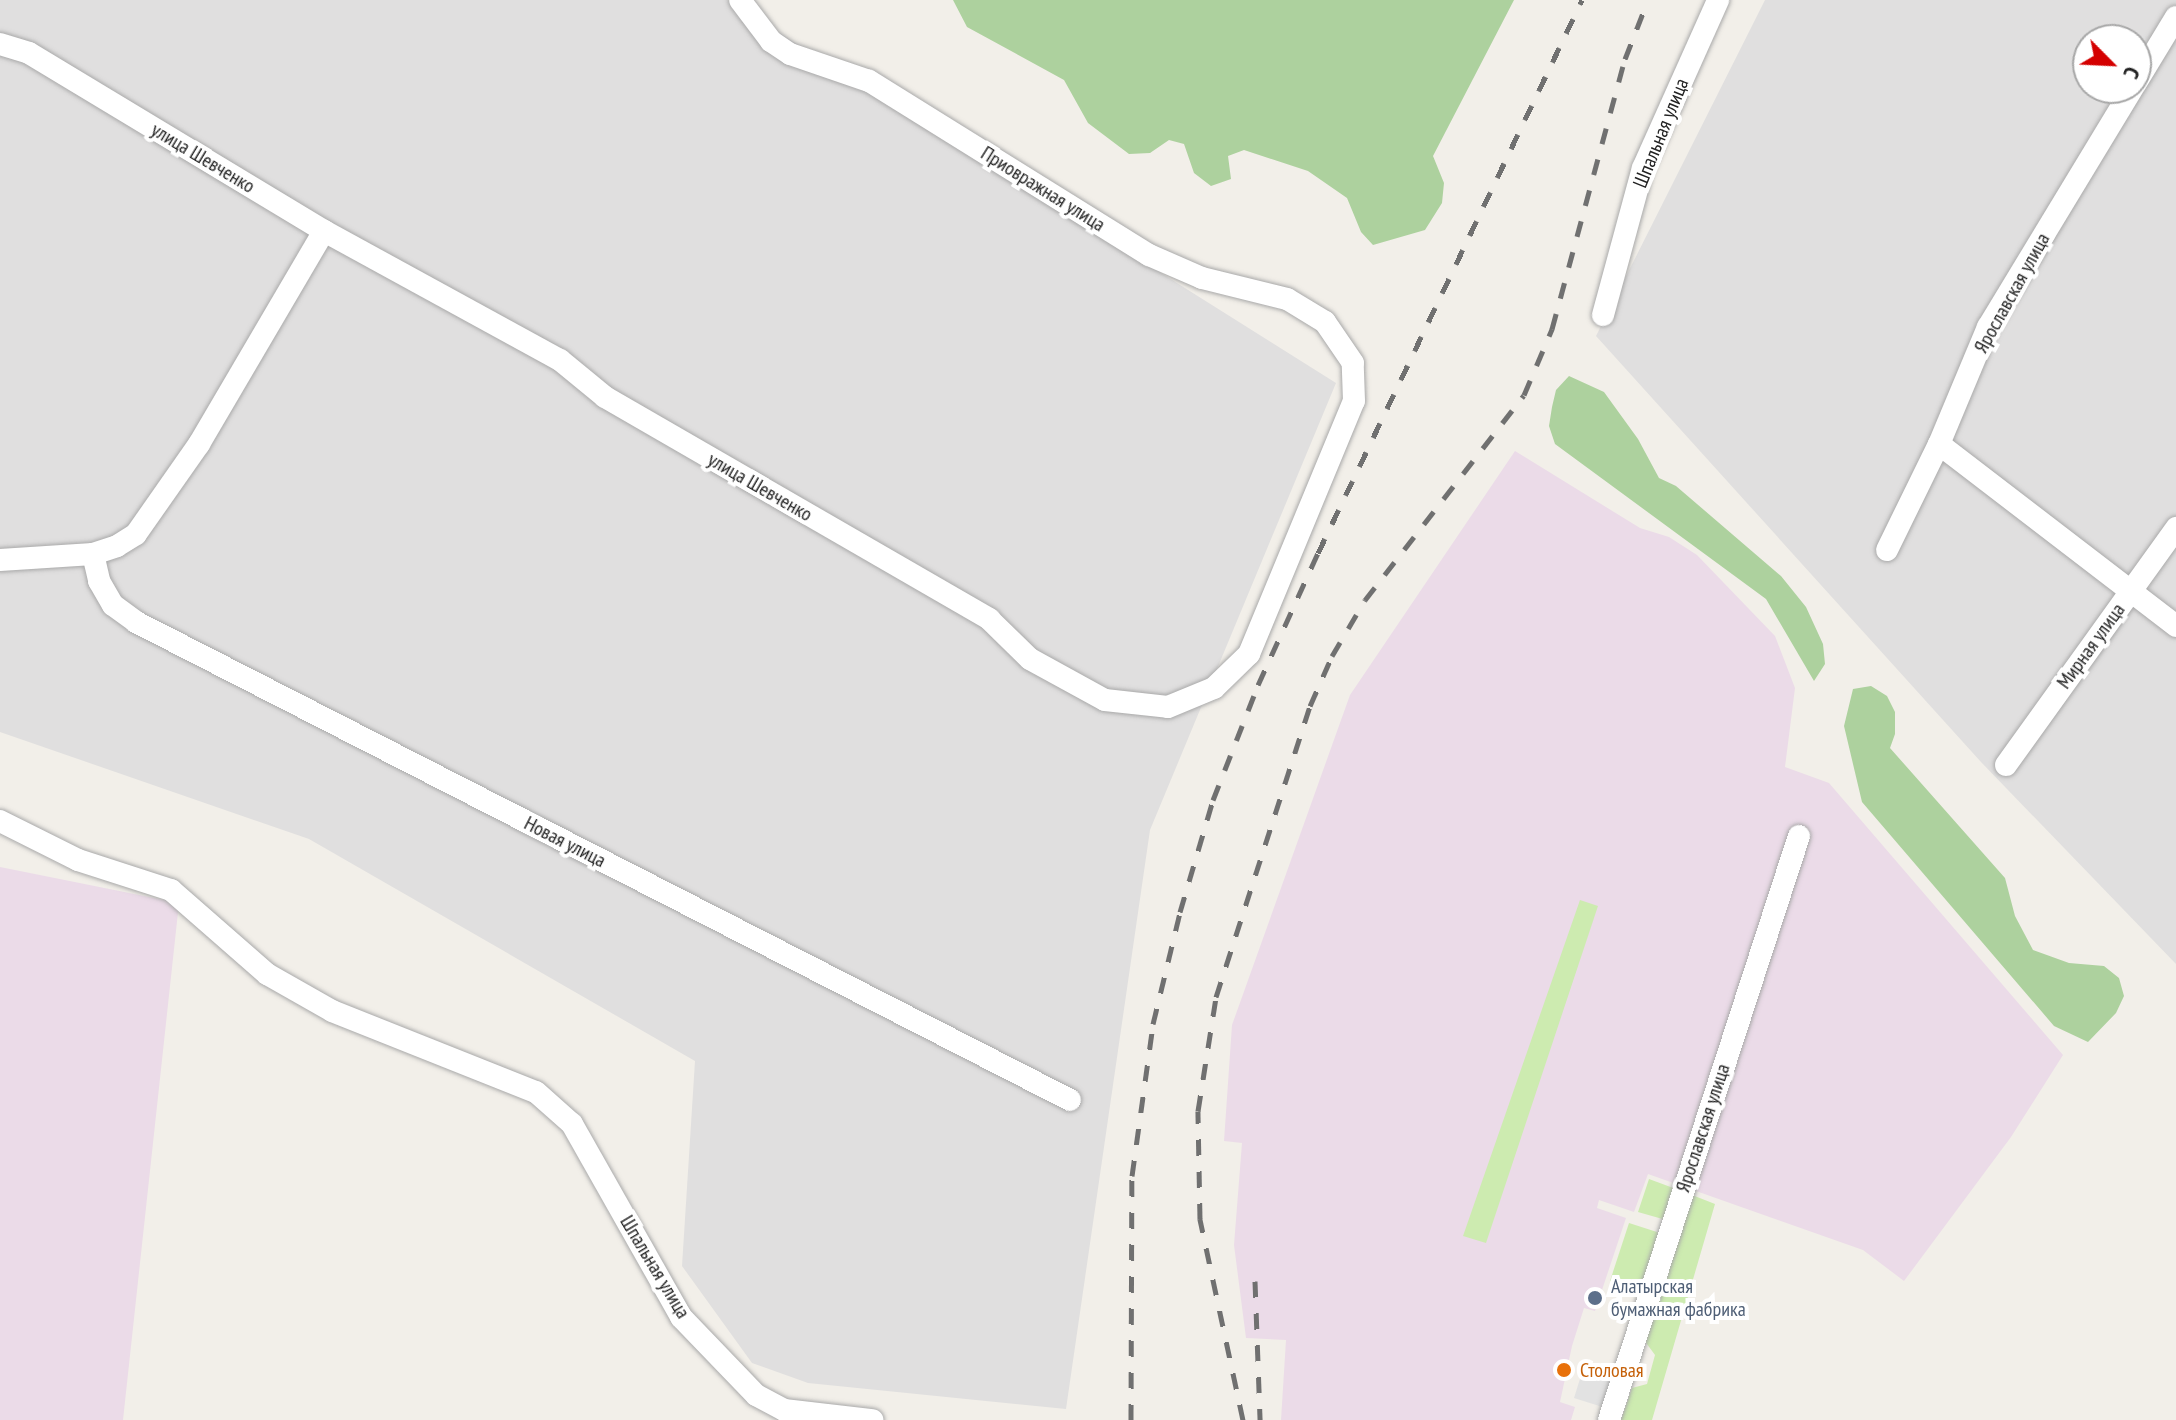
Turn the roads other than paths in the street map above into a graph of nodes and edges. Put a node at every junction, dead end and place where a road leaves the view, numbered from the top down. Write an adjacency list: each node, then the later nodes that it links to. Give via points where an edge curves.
1 (740, 0): 9 (street, Приовражная улица, via 771,41 790,54 869,81 1149,255 1202,278 1287,299 1325,322)
2 (1718, 0): 8 (street, Шпальная улица, via 1643,168)
3 (2176, 17): 5 (street, Ярославская улица)
4 (0, 44): 7 (street, улица Шевченко, via 29,53)
5 (2152, 56)
6 (2123, 104): 10 (street, Ярославская улица, via 1988,327)
7 (324, 231): 9 (street, улица Шевченко, via 560,360 605,397 989,619 1030,659 1105,700 1168,707 1214,688 1249,654 1354,401); 13 (street, via 199,444 136,534)
8 (1603, 315)
9 (1353, 363)
10 (1939, 444): 12 (street, Ярославская улица); 15 (street)
11 (2176, 528): 15 (street, Мирная улица)
12 (1887, 550)
13 (93, 554): 14 (street); 20 (street, Новая улица, via 99,581 113,605 136,622)
14 (0, 560)
15 (2131, 590): 16 (street); 17 (street, Мирная улица)
16 (2176, 626)
17 (2006, 765)
18 (0, 821): 21 (street, Шпальная улица, via 78,860 171,890 267,974 332,1011 536,1092 572,1124 681,1317 756,1395 784,1410)
19 (1799, 836): 22 (street, Ярославская улица)
20 (1070, 1100)
21 (872, 1420)
22 (1609, 1420)

